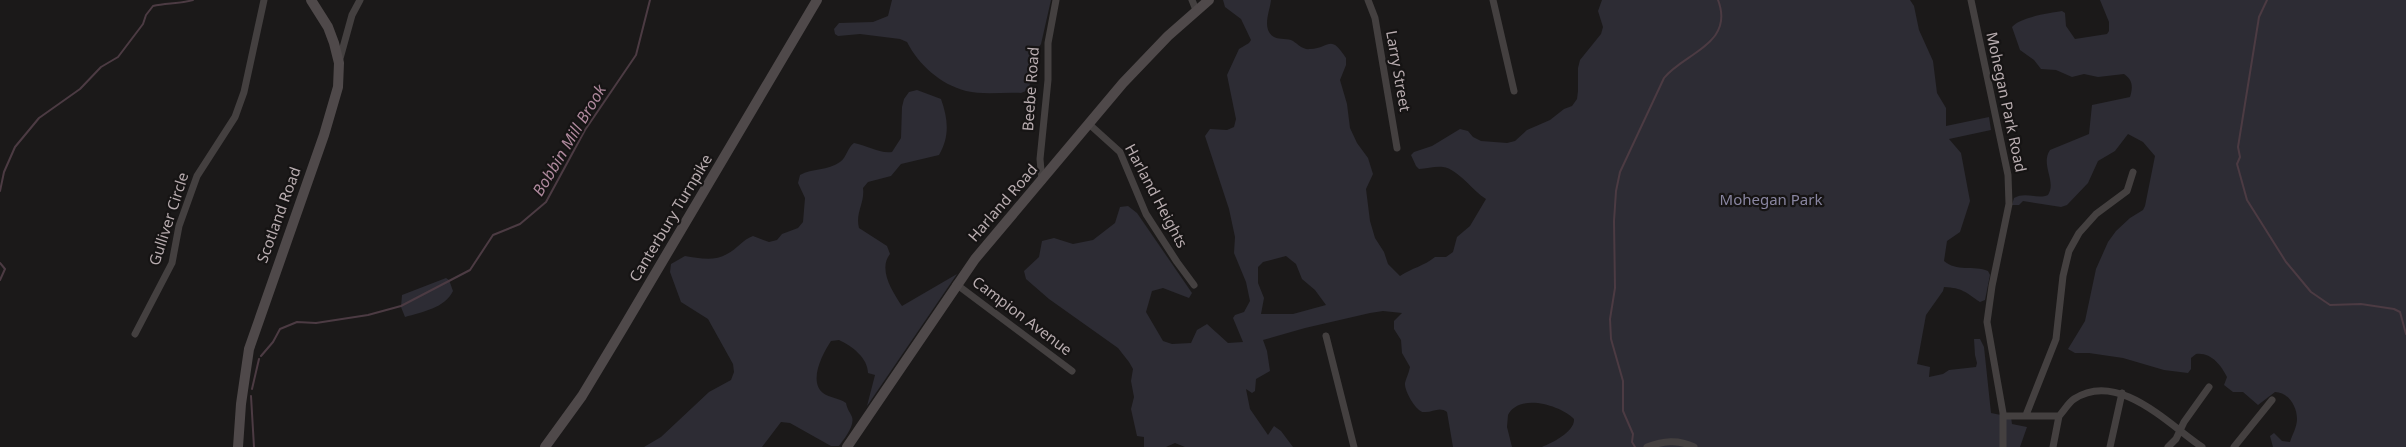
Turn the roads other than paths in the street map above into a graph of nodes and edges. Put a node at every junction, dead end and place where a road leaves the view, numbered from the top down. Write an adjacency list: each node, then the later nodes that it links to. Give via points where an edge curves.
1 (264, 0): 19 (street, Gulliver Circle, via 244,92 235,117 196,176 179,226 172,263)
2 (311, 0): 11 (street, Scotland Road, via 328,27)
3 (360, 0): 11 (street, via 352,15)
4 (817, 0): 30 (street, Canterbury Turnpike, via 582,396)
5 (1056, 0): 16 (street, Beebe Road, via 1048,43 1048,80 1042,120 1039,171)
6 (1209, 0): 10 (street, Harland Road)
7 (1368, 0): 14 (street, Larry Street, via 1375,18)
8 (1493, 0): 12 (street)
9 (1971, 0): 26 (street, Mohegan Park Road, via 2008,175 2008,204 1987,322)
10 (1194, 5): 13 (street, Harland Road)
11 (339, 63): 29 (street, Scotland Road, via 338,87 324,135 249,349)
12 (1514, 91)
13 (1089, 124): 16 (street, Harland Road); 18 (street, Harland Heights, via 1121,154 1146,214)
14 (1397, 148)
15 (2133, 172): 25 (street, via 2126,191 2090,221 2069,251 2056,339)
16 (1042, 181): 17 (street, Harland Road)
17 (956, 284): 21 (street, Campion Avenue); 31 (street, Harland Road)
18 (1194, 285)
19 (135, 334)
20 (1326, 336): 32 (street)
21 (1072, 371)
22 (2209, 386): 28 (street)
23 (2122, 393): 27 (street, via 2086,393 2073,400); 28 (street, via 2136,399); 37 (street)
24 (2272, 400): 40 (street)
25 (2026, 415): 26 (street); 27 (street)
26 (2003, 416): 35 (street, Mohegan Park Road)
27 (2060, 416): 36 (street)
28 (2180, 432): 38 (street); 39 (street)
29 (238, 447)
30 (545, 447)
31 (847, 447)
32 (1354, 447)
33 (1647, 447): 34 (street, via 1668,441)
34 (1694, 447)
35 (2003, 447)
36 (2053, 447)
37 (2110, 447)
38 (2168, 447)
39 (2202, 447)
40 (2234, 447)

